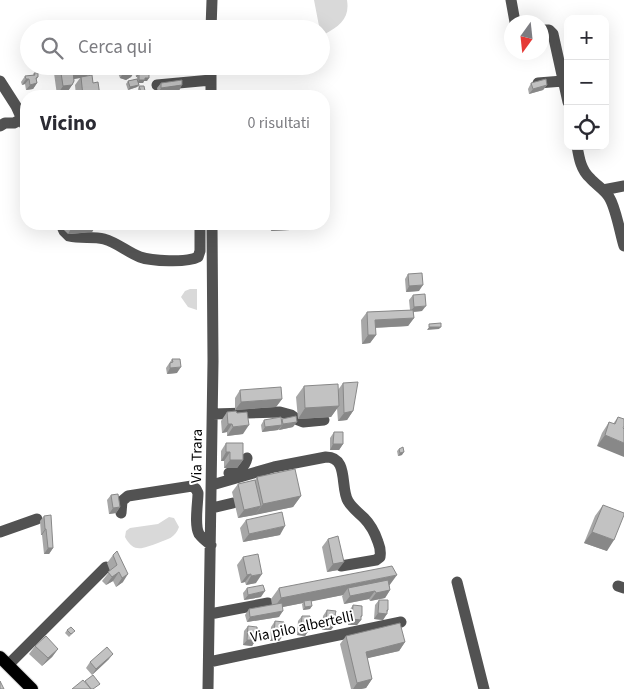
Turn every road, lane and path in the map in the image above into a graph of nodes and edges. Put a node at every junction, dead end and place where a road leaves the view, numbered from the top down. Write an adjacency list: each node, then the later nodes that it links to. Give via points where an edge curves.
1 (212, 0): 4 (street)
2 (511, 0): 3 (street)
3 (514, 15)
4 (212, 20)
5 (549, 30): 9 (street, via 553,34)
6 (212, 75): 7 (street)
7 (212, 80): 11 (street); 13 (street)
8 (0, 81): 14 (street)
9 (563, 81): 10 (street); 12 (street)
10 (538, 83)
11 (157, 85)
12 (564, 85)
13 (212, 90)
14 (20, 111)
15 (20, 118): 16 (street)
16 (0, 126)
17 (578, 150): 19 (street, via 585,173)
18 (624, 186): 19 (street)
19 (603, 190): 23 (street, via 612,203)
20 (64, 230): 21 (street, via 71,237 103,239 141,257 167,260 198,257)
21 (200, 230)
22 (212, 230): 24 (street, Via Trara)
23 (624, 246)
24 (213, 414): 25 (street, via 280,412 303,422); 27 (street, Via Trara)
25 (324, 420)
26 (247, 458): 27 (street, via 238,471)
27 (212, 480): 29 (street, Via Trara); 34 (street, via 326,457 337,460 341,466 346,498 371,526 381,550 376,560)
28 (233, 504): 29 (street)
29 (212, 508): 33 (street, Via Trara)
30 (121, 514): 33 (street, via 122,501 130,496 192,486 198,493 199,533)
31 (37, 519): 32 (street)
32 (0, 532)
33 (211, 545): 38 (street, Via Trara)
34 (341, 566)
35 (106, 567): 40 (street)
36 (457, 582): 44 (street)
37 (268, 603): 38 (street)
38 (210, 614): 41 (street, Via Trara)
39 (402, 622): 41 (street, Via pilo albertelli)
40 (4, 661): 42 (main road)
41 (209, 662): 43 (street, Via Trara)
42 (32, 689)
43 (208, 689)
44 (484, 689)

